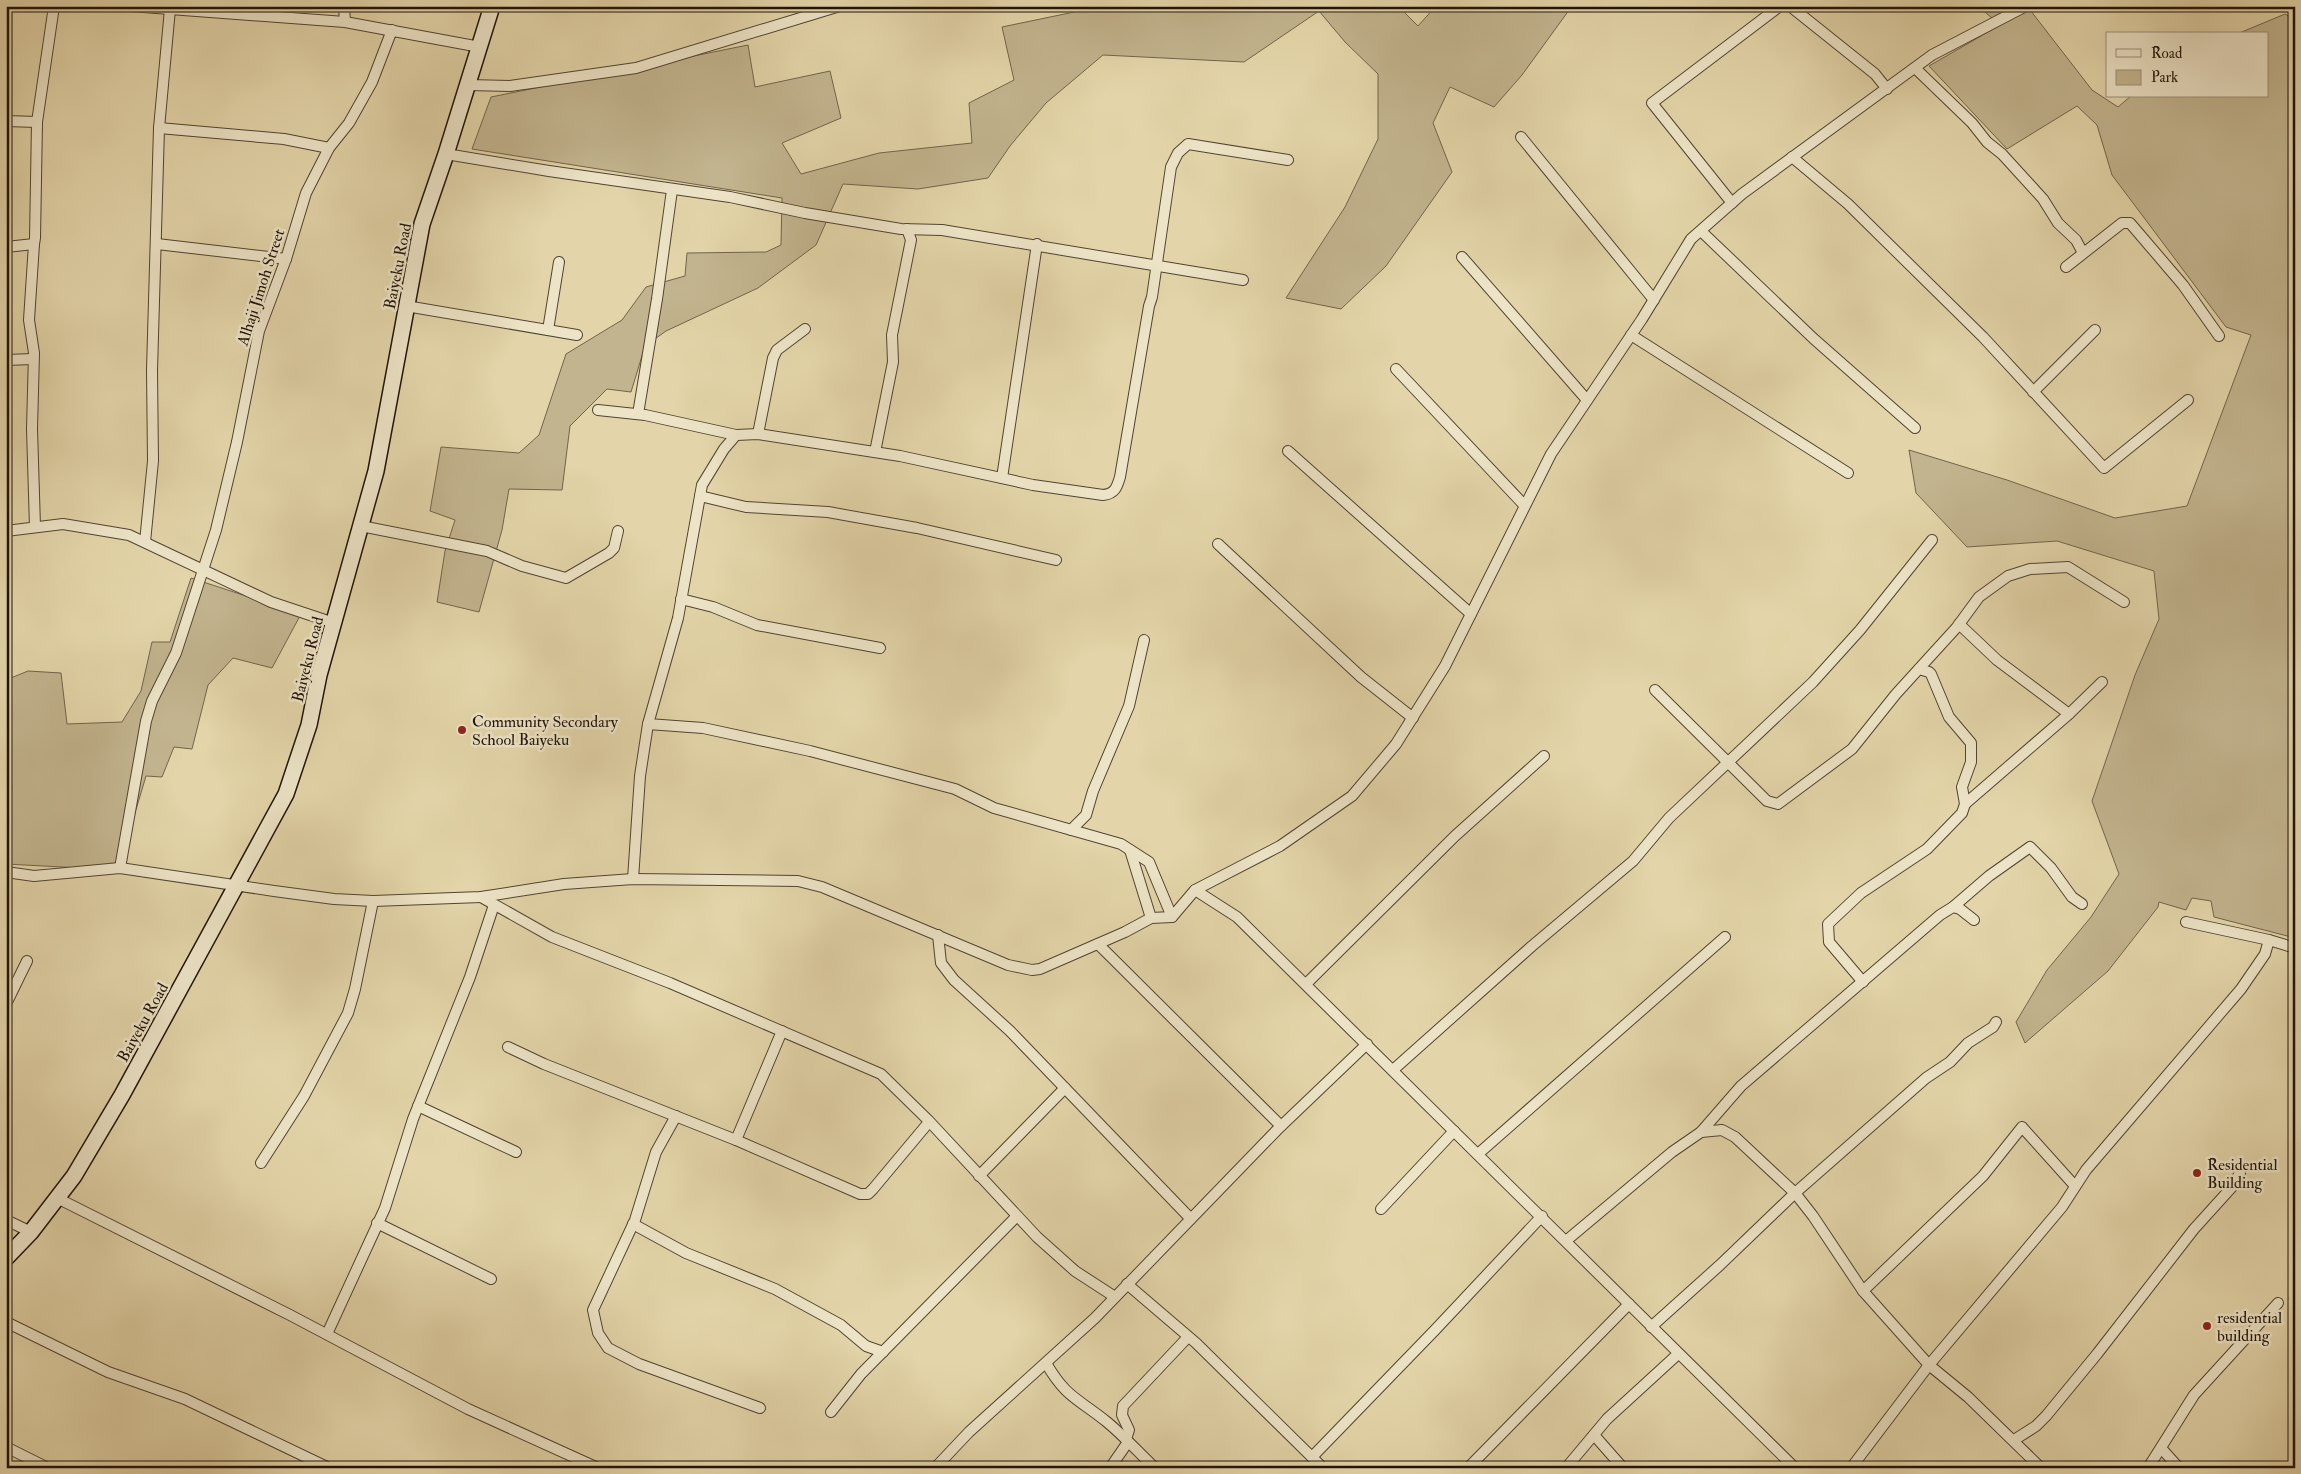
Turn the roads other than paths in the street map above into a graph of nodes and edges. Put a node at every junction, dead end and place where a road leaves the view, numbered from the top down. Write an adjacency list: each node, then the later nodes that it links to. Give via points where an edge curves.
1 (54, 6): 17 (street)
2 (130, 6): 9 (street)
3 (344, 6): 10 (street)
4 (492, 6): 12 (main road, Baiyeku Road)
5 (840, 6): 14 (street, via 636,68 510,86)
6 (1780, 6): 25 (street, via 1652,103)
7 (1790, 6): 15 (street, via 1875,74)
8 (2026, 6): 13 (street, via 1932,55)
9 (170, 9): 10 (street); 18 (street)
10 (344, 22): 11 (street)
11 (392, 30): 12 (street); 20 (street, Alhaji Jimoh Street, via 372,82 349,123)
12 (480, 47): 14 (main road, Baiyeku Road)
13 (1915, 68): 15 (street); 34 (street, via 2008,160 2043,199 2058,223 2075,238)
14 (468, 85): 21 (main road, Baiyeku Road)
15 (1887, 89): 22 (street)
16 (6, 121): 17 (street)
17 (37, 122): 30 (street)
18 (159, 128): 20 (street, via 284,140); 31 (street)
19 (1521, 137): 41 (street)
20 (329, 148): 36 (street, Alhaji Jimoh Street, via 306,193)
21 (446, 154): 24 (street); 42 (main road, Baiyeku Road, via 422,224)
22 (1792, 158): 25 (street); 52 (street, via 1848,204 1983,337)
23 (1288, 160): 38 (street, via 1188,144 1183,146 1171,167 1158,249)
24 (672, 190): 26 (street, via 730,197); 56 (street)
25 (1732, 203): 28 (street)
26 (907, 229): 27 (street); 29 (street)
27 (923, 229): 29 (street); 32 (street)
28 (1701, 231): 41 (street, via 1691,239); 57 (street, via 1814,339)
29 (911, 240): 61 (street, via 894,328 893,362)
30 (34, 244): 33 (street); 49 (street, via 29,320)
31 (157, 244): 36 (street); 71 (street, via 152,370 154,461)
32 (1037, 244): 38 (street); 63 (street)
33 (6, 247)
34 (2083, 253): 39 (street); 48 (street, via 2122,223 2130,223 2183,285)
35 (1462, 257): 53 (street)
36 (286, 260): 74 (street, Alhaji Jimoh Street, via 259,331 237,442)
37 (559, 262): 44 (street)
38 (1151, 263): 40 (street); 63 (street, via 1152,298 1116,488 1103,496)
39 (2066, 267)
40 (1243, 280)
41 (1654, 300): 47 (street)
42 (406, 306): 44 (street); 66 (main road, Baiyeku Road, via 376,471)
43 (805, 329): 58 (street, via 777,350 773,358)
44 (548, 330): 46 (street)
45 (2095, 330): 52 (street)
46 (577, 335)
47 (1631, 335): 53 (street); 62 (street)
48 (2219, 336)
49 (33, 359): 50 (street); 67 (street)
50 (6, 360)
51 (1396, 369): 65 (street)
52 (2033, 392): 54 (street, via 2104,468)
53 (1588, 400): 65 (street, via 1551,454)
54 (2188, 400)
55 (598, 410): 56 (street)
56 (638, 414): 59 (street)
57 (1915, 428)
58 (758, 434): 59 (street); 61 (street)
59 (736, 435): 64 (street, via 705,477)
60 (1288, 451): 77 (street)
61 (875, 452): 63 (street)
62 (1848, 473)
63 (1002, 478)
64 (700, 496): 73 (street, via 746,507 828,512 917,528); 75 (street)
65 (1524, 505): 77 (street)
66 (361, 526): 68 (street, via 487,551 522,566 566,578 614,548); 78 (main road, Baiyeku Road)
67 (35, 527): 69 (street); 71 (street, via 63,524 103,529 129,534)
68 (618, 530)
69 (6, 531)
70 (1932, 540): 89 (street, via 1860,630 1812,682)
71 (144, 542): 74 (street)
72 (1218, 544): 86 (street, via 1361,677)
73 (1056, 560)
74 (203, 570): 78 (street, via 271,602); 95 (street, Alhaji Jimoh Street, via 176,653 152,701 146,721)
75 (681, 599): 81 (street, via 757,625); 87 (street)
76 (2124, 602): 79 (street, via 2068,567 2030,569 2008,576 1984,592)
77 (1471, 614): 86 (street, via 1446,666)
78 (334, 623): 98 (main road, Baiyeku Road, via 299,760 286,794)
79 (1959, 624): 82 (street); 85 (street, via 1997,660)
80 (1144, 640): 91 (street, via 1129,706)
81 (880, 648)
82 (1919, 669): 89 (street, via 1852,750 1778,804 1767,801); 90 (street, via 1931,674 1949,717 1971,743 1971,762 1962,787)
83 (2102, 682): 85 (street)
84 (1655, 690): 89 (street)
85 (2069, 714): 90 (street)
86 (1413, 718): 99 (street, via 1396,744 1352,796 1280,846)
87 (648, 724): 92 (street, via 703,728 810,751 955,789 994,808); 97 (street, via 640,776)
88 (1544, 756): 118 (street, via 1455,836)
89 (1729, 762): 124 (street, via 1669,818 1633,861)
90 (1966, 804): 117 (street, via 1962,813 1927,849 1861,893 1828,924 1829,942)
91 (1086, 815): 92 (street); 93 (street)
92 (1071, 830): 93 (street)
93 (1094, 836): 94 (street)
94 (1130, 850): 107 (street, via 1148,862); 108 (street)
95 (120, 868): 96 (street, via 34,876); 98 (street)
96 (6, 872)
97 (633, 879): 100 (street, via 564,884); 111 (street, via 798,881 830,890)
98 (237, 885): 102 (street, via 334,899); 140 (main road, Baiyeku Road, via 122,1095 74,1176)
99 (1195, 890): 107 (street); 118 (street, via 1237,917)
100 (510, 893): 101 (street); 106 (street)
101 (481, 897): 102 (street); 104 (street)
102 (373, 901): 135 (street, via 348,1014 304,1096)
103 (2082, 904): 105 (street, via 2072,897 2051,868 2030,847 1989,876)
104 (494, 905): 106 (street); 126 (street, via 470,977)
105 (1953, 908): 109 (street, via 1960,909); 117 (street, via 1940,915)
106 (510, 915): 121 (street, via 552,937 670,982)
107 (1172, 917): 108 (street)
108 (1151, 918): 114 (street)
109 (1974, 920)
110 (2186, 922): 113 (street)
111 (938, 935): 114 (street, via 1008,965 1032,970); 125 (street, via 941,963 954,980)
112 (1725, 937): 134 (street)
113 (2269, 940): 115 (street); 138 (street, via 2265,954 2241,988)
114 (1098, 944): 129 (street)
115 (2295, 948)
116 (27, 961): 119 (street)
117 (1862, 982): 131 (street, via 1741,1086)
118 (1306, 984): 122 (street)
119 (6, 1004)
120 (1996, 1022): 139 (street, via 1926,1078)
121 (782, 1031): 128 (street, via 881,1074); 132 (street)
122 (1367, 1044): 124 (street); 129 (street)
123 (508, 1047): 127 (street)
124 (1393, 1070): 130 (street)
125 (1065, 1088): 137 (street); 144 (street)
126 (418, 1106): 133 (street); 146 (street)
127 (676, 1116): 132 (street); 147 (street, via 656,1152)
128 (929, 1122): 132 (street, via 868,1194 860,1194); 137 (street)
129 (1281, 1126): 144 (street)
130 (1454, 1131): 134 (street); 141 (street)
131 (1701, 1132): 139 (street, via 1722,1130 1735,1137); 149 (street, via 1672,1152)
132 (736, 1140)
133 (516, 1152)
134 (1478, 1154): 143 (street)
135 (262, 1163)
136 (2240, 1173): 170 (street, via 2046,1416)
137 (979, 1176): 142 (street)
138 (2075, 1186): 153 (street, via 2022,1128 1983,1176); 165 (street, via 2062,1207)
139 (1795, 1193): 153 (street); 158 (street)
140 (57, 1198): 148 (main road, Baiyeku Road); 159 (street)
141 (1381, 1210)
142 (1017, 1216): 154 (street, via 1076,1271); 162 (street)
143 (1542, 1216): 149 (street); 174 (street)
144 (1190, 1218): 152 (street)
145 (6, 1220): 148 (street)
146 (378, 1223): 151 (street); 159 (street)
147 (633, 1224): 161 (street, via 686,1253 775,1289 842,1325); 167 (street, via 593,1310 602,1342 639,1364)
148 (30, 1232): 150 (main road, Baiyeku Road)
149 (1567, 1240): 156 (street)
150 (6, 1258)
151 (491, 1278)
152 (1127, 1284): 154 (street); 160 (street)
153 (1863, 1291): 165 (street)
154 (1115, 1297): 164 (street)
155 (2278, 1302): 173 (street, via 2194,1395)
156 (1629, 1304): 158 (street); 182 (street)
157 (6, 1322): 176 (street, via 108,1372 185,1399)
158 (1652, 1327): 163 (street)
159 (327, 1334): 177 (street, via 468,1409)
160 (1188, 1337): 171 (street, via 1123,1406 1122,1415 1129,1430); 174 (street)
161 (866, 1346): 162 (street); 166 (street)
162 (883, 1352): 166 (street)
163 (1678, 1354): 169 (street); 185 (street)
164 (1046, 1363): 171 (street, via 1067,1393); 178 (street, via 969,1432)
165 (1930, 1365): 170 (street); 186 (street)
166 (869, 1366): 168 (street)
167 (760, 1408)
168 (831, 1412)
169 (1594, 1435): 183 (street); 184 (street)
170 (2014, 1440): 187 (street)
171 (1127, 1441): 179 (street); 180 (street)
172 (6, 1447): 175 (street)
173 (2161, 1448): 188 (street); 189 (street)
174 (1312, 1457): 181 (street)
175 (48, 1468)
176 (329, 1468)
177 (598, 1468)
178 (935, 1468)
179 (1110, 1468)
180 (1155, 1468)
181 (1323, 1468)
182 (1468, 1468)
183 (1566, 1468)
184 (1623, 1468)
185 (1796, 1468)
186 (1851, 1468)
187 (2041, 1468)
188 (2148, 1468)
189 (2179, 1468)

